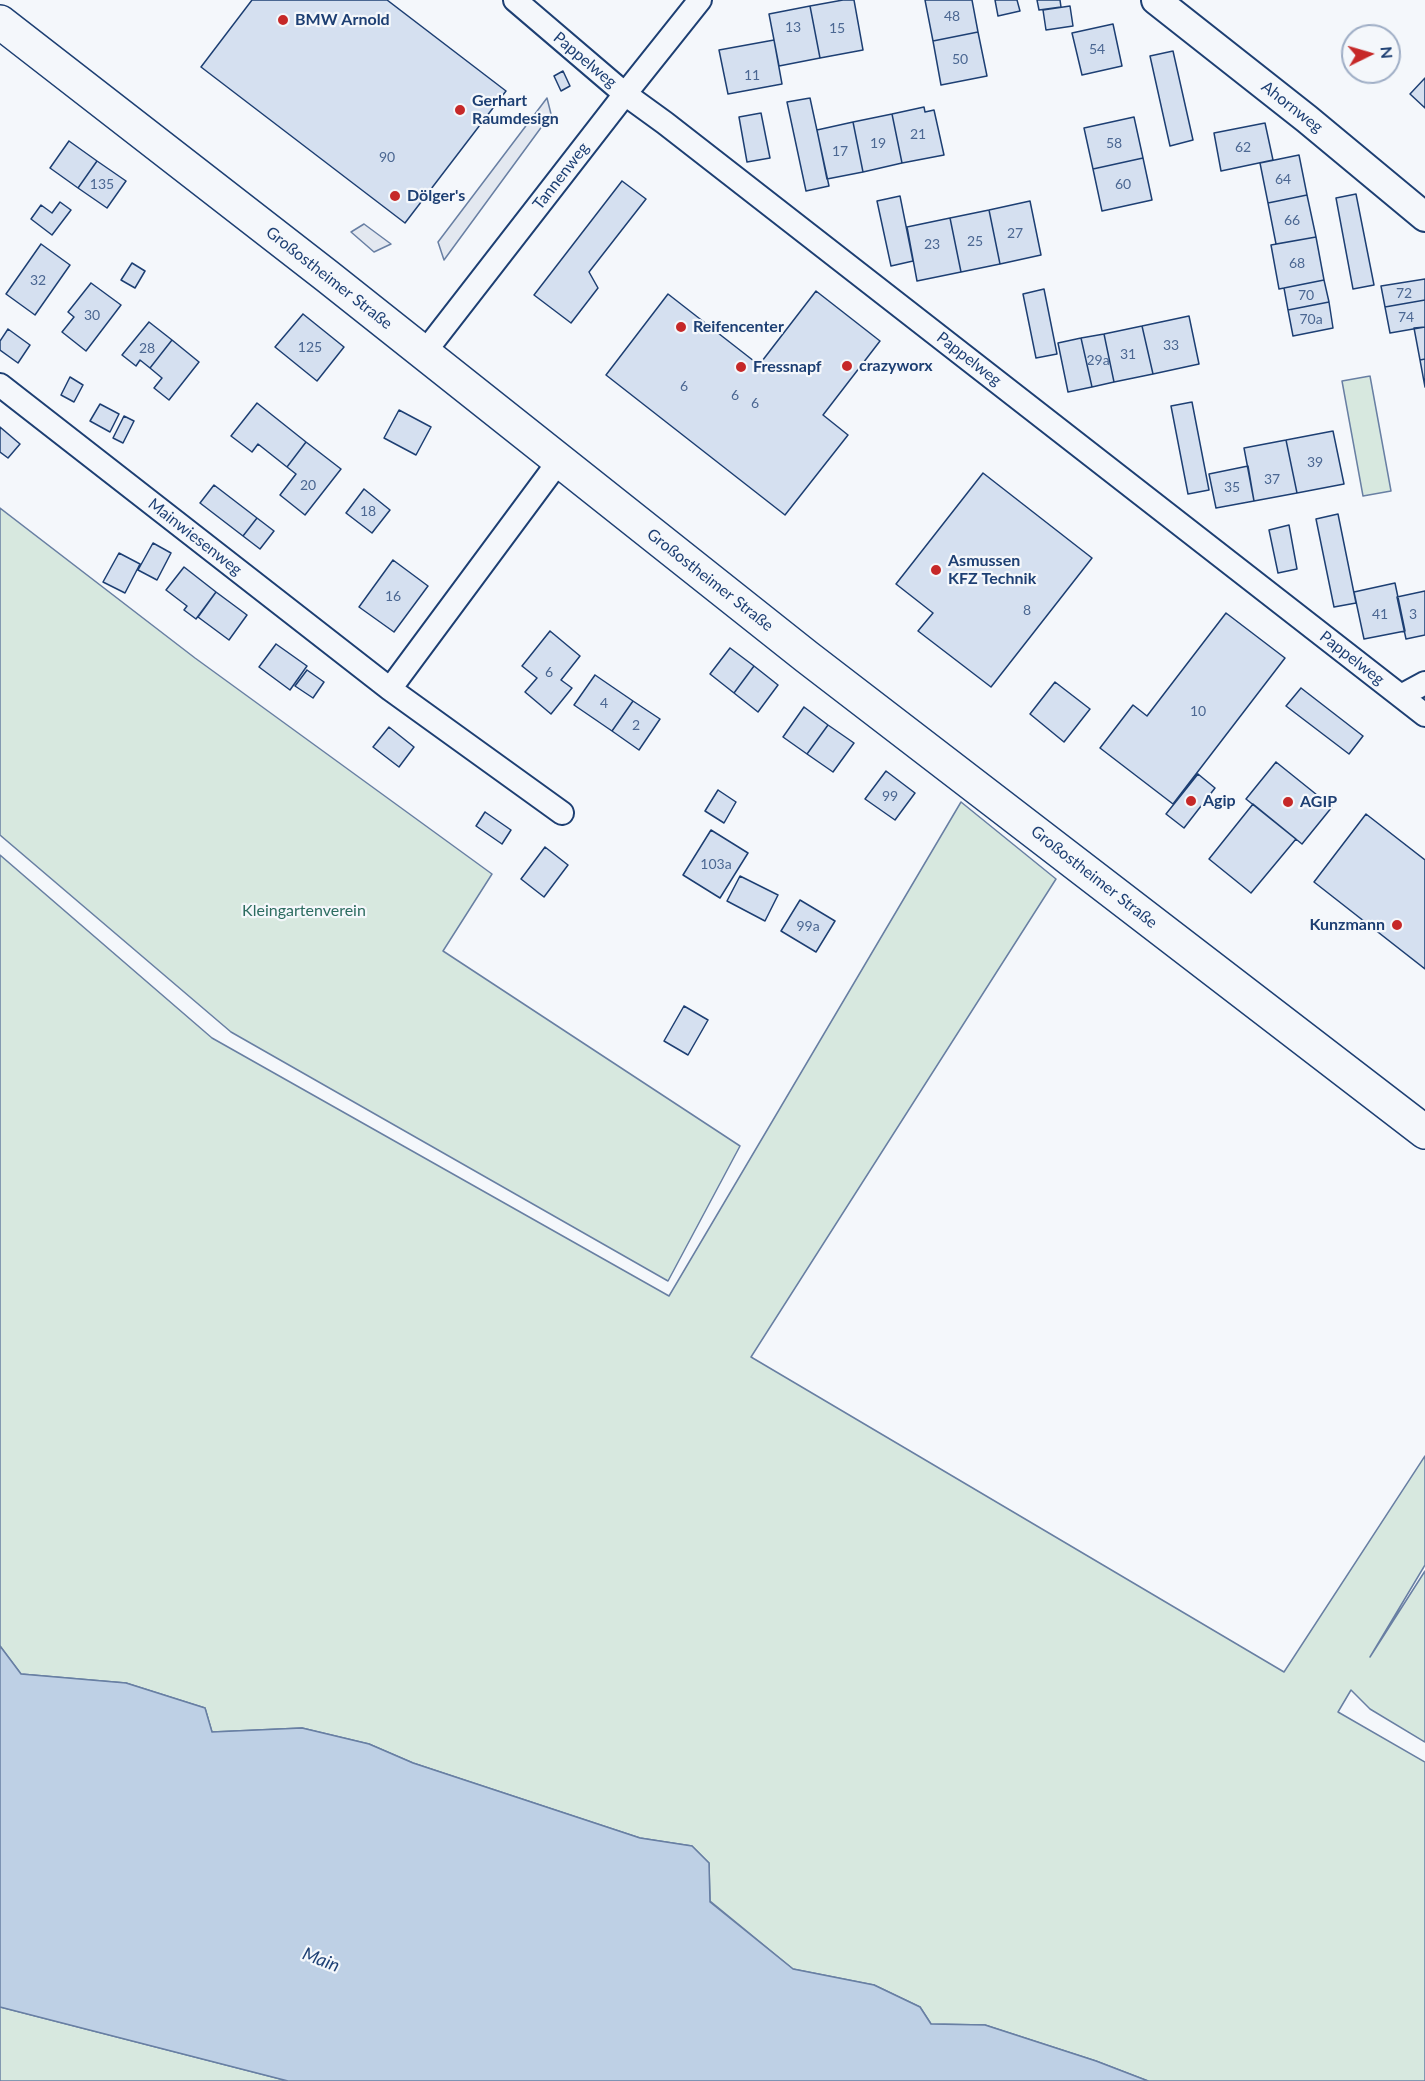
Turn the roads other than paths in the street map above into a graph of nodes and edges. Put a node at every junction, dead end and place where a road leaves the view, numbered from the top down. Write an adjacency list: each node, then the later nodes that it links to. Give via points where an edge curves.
1 (515, 0): 5 (street, Pappelweg)
2 (700, 0): 5 (street, Tannenweg)
3 (1156, 0): 6 (street, Ahornweg)
4 (0, 22): 7 (main road, Großostheimer Straße)
5 (624, 94): 7 (street, Tannenweg); 12 (street, Pappelweg)
6 (1424, 214)
7 (424, 353): 9 (main road, Großostheimer Straße)
8 (0, 385): 11 (street, Mainwiesenweg)
9 (559, 461): 11 (street); 15 (main road, Großostheimer Straße, via 807,657)
10 (1425, 683): 12 (street)
11 (390, 689): 14 (street, Mainwiesenweg)
12 (1401, 696): 13 (street, Pappelweg)
13 (1425, 715)
14 (562, 813)
15 (1425, 1132)

